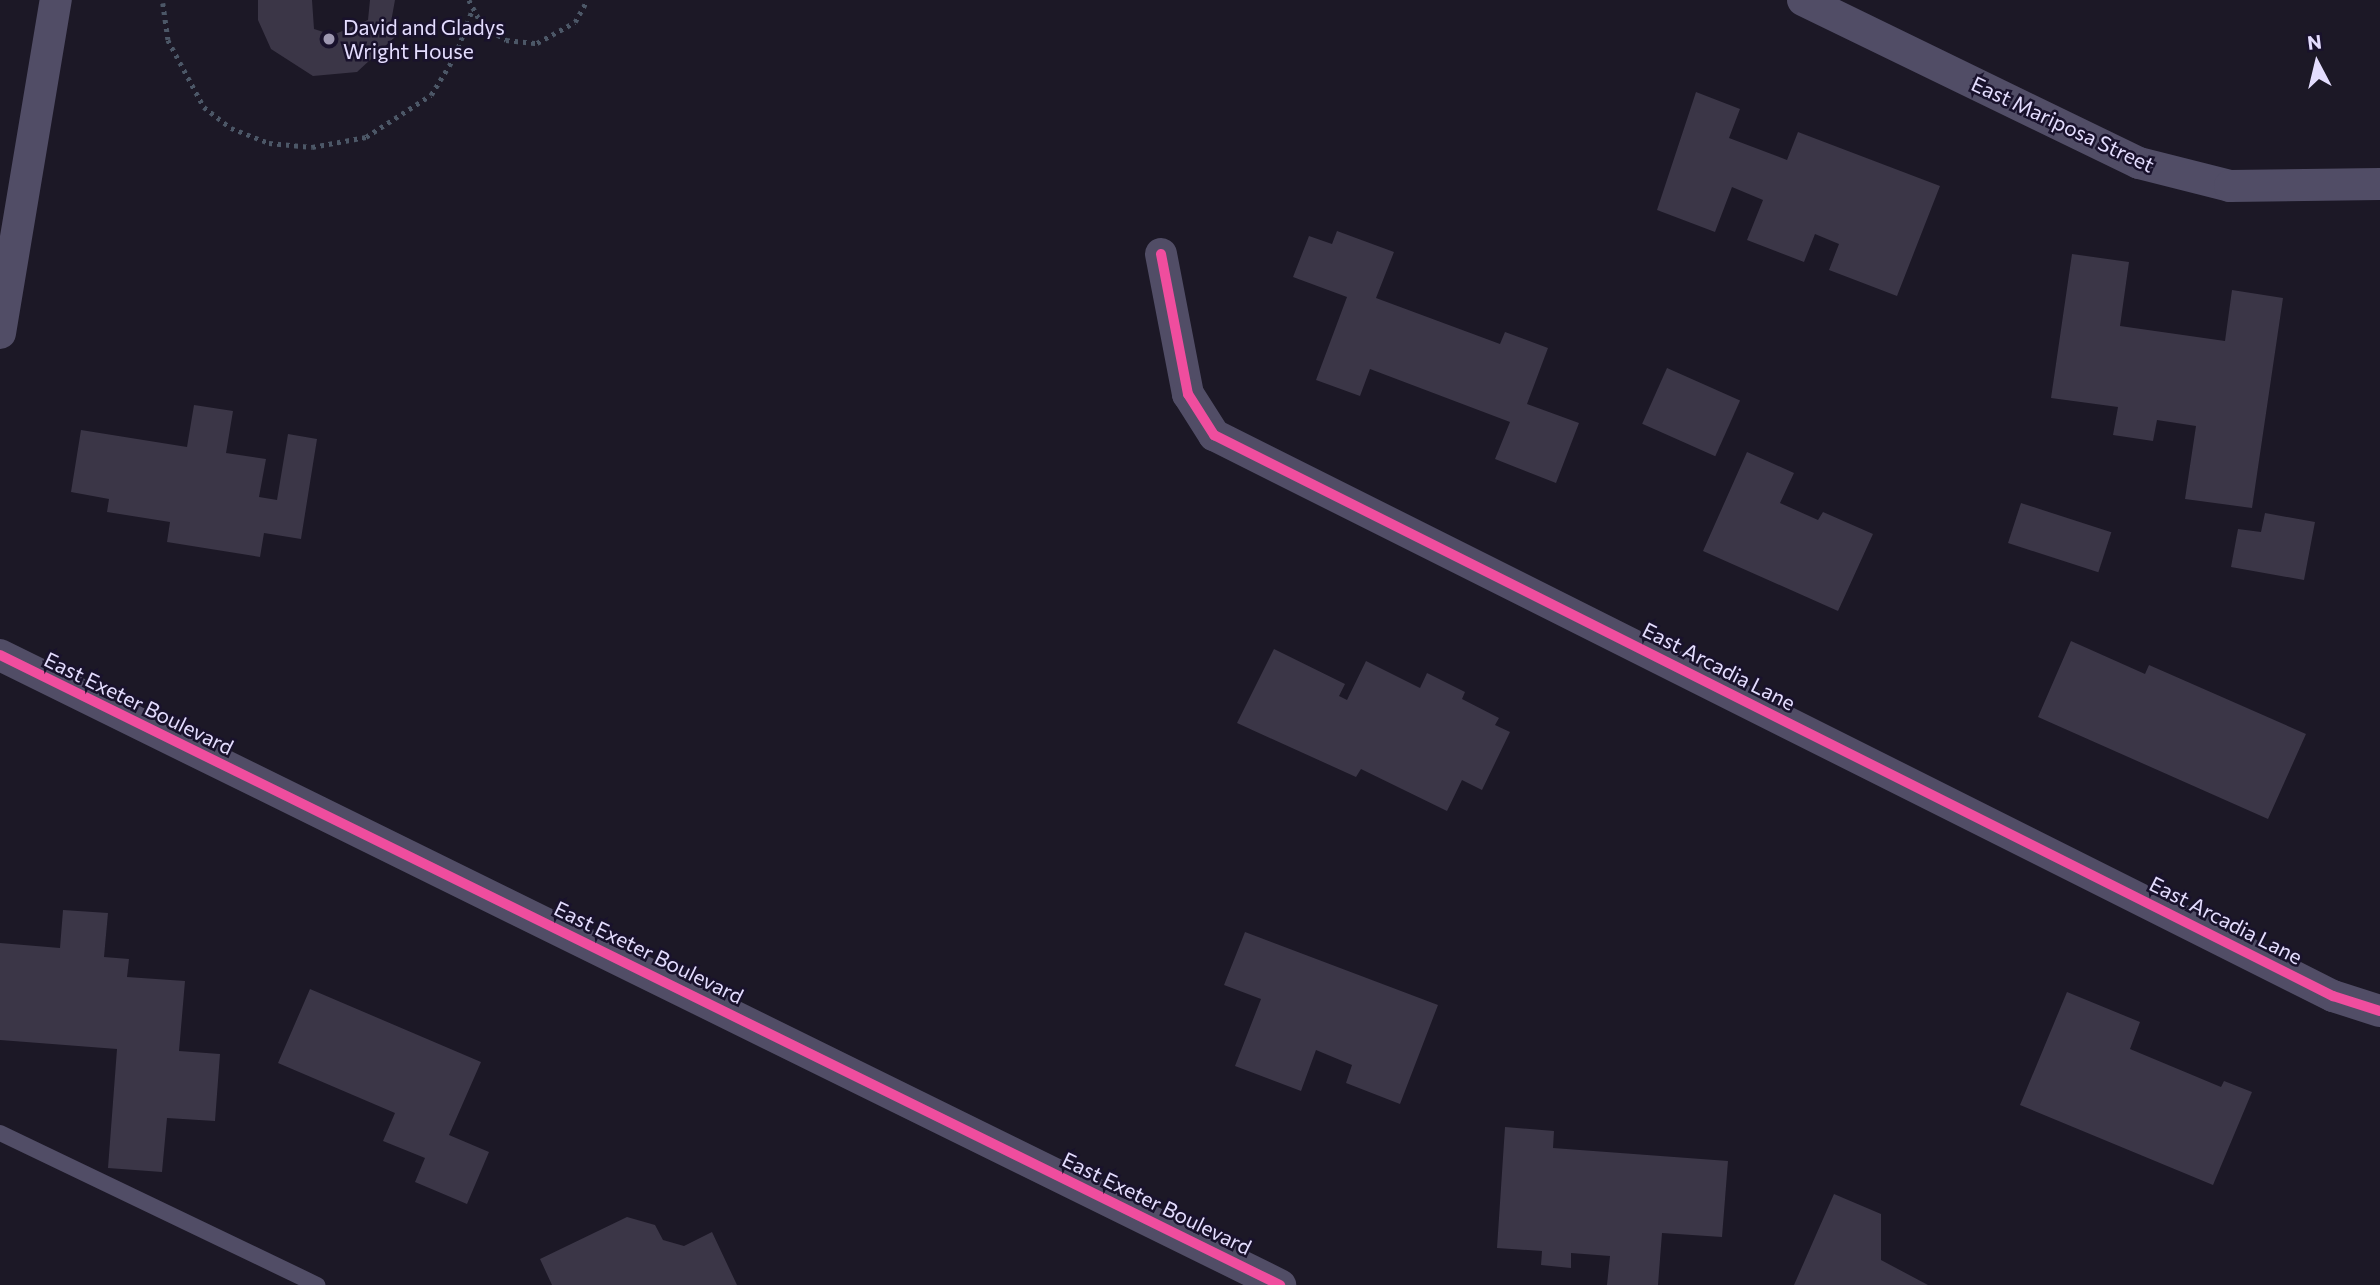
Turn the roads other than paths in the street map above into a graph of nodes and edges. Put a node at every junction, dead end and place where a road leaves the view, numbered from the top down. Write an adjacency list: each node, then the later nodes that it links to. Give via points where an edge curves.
1 (57, 0): 5 (street)
2 (1803, 0): 3 (street, East Mariposa Street, via 2139,163 2230,186)
3 (2380, 184)
4 (1161, 254): 7 (street, East Arcadia Lane, via 1188,394 1214,435 2333,996)
5 (0, 334)
6 (0, 655): 10 (street, East Exeter Boulevard)
7 (2380, 1011)
8 (0, 1133): 9 (lane)
9 (317, 1285)
10 (1280, 1285)

